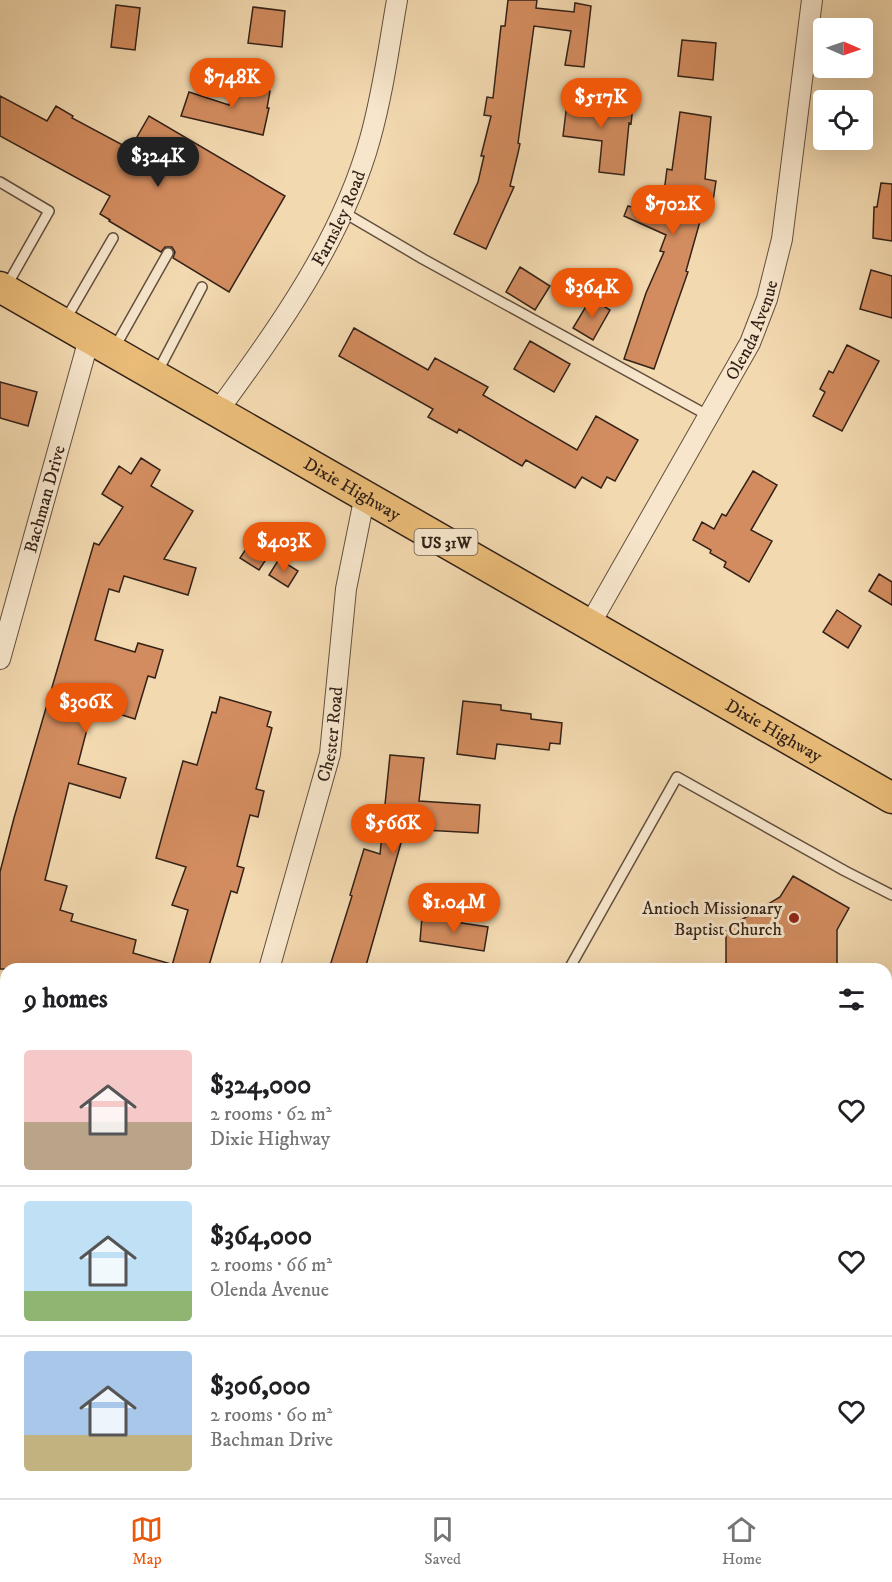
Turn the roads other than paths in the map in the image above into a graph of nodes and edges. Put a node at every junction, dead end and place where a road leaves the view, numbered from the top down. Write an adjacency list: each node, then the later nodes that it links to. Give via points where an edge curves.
1 (397, 0): 4 (street, Farnsley Road, via 371,138)
2 (812, 0): 13 (street, Olenda Avenue, via 782,239 767,299 750,343)
3 (0, 182): 8 (lane, via 49,211)
4 (344, 212): 12 (street, Farnsley Road, via 315,268); 13 (lane)
5 (113, 238): 9 (lane)
6 (168, 253): 10 (lane)
7 (202, 287): 11 (lane)
8 (2, 288): 9 (main road, Dixie Highway / US 31W)
9 (64, 324): 10 (main road, Dixie Highway / US 31W)
10 (101, 345): 11 (main road, Dixie Highway / US 31W); 16 (street, Bachman Drive)
11 (155, 375): 12 (main road, Dixie Highway / US 31W)
12 (218, 411): 14 (main road, Dixie Highway / US 31W)
13 (709, 416): 15 (street, Olenda Avenue)
14 (364, 495): 15 (main road, Dixie Highway / US 31W); 19 (street, Chester Road, via 346,589 330,754)
15 (590, 624): 17 (main road, Dixie Highway / US 31W)
16 (0, 659)
17 (892, 798)
18 (892, 895): 20 (lane, via 677,777)
19 (271, 963)
20 (572, 963)

